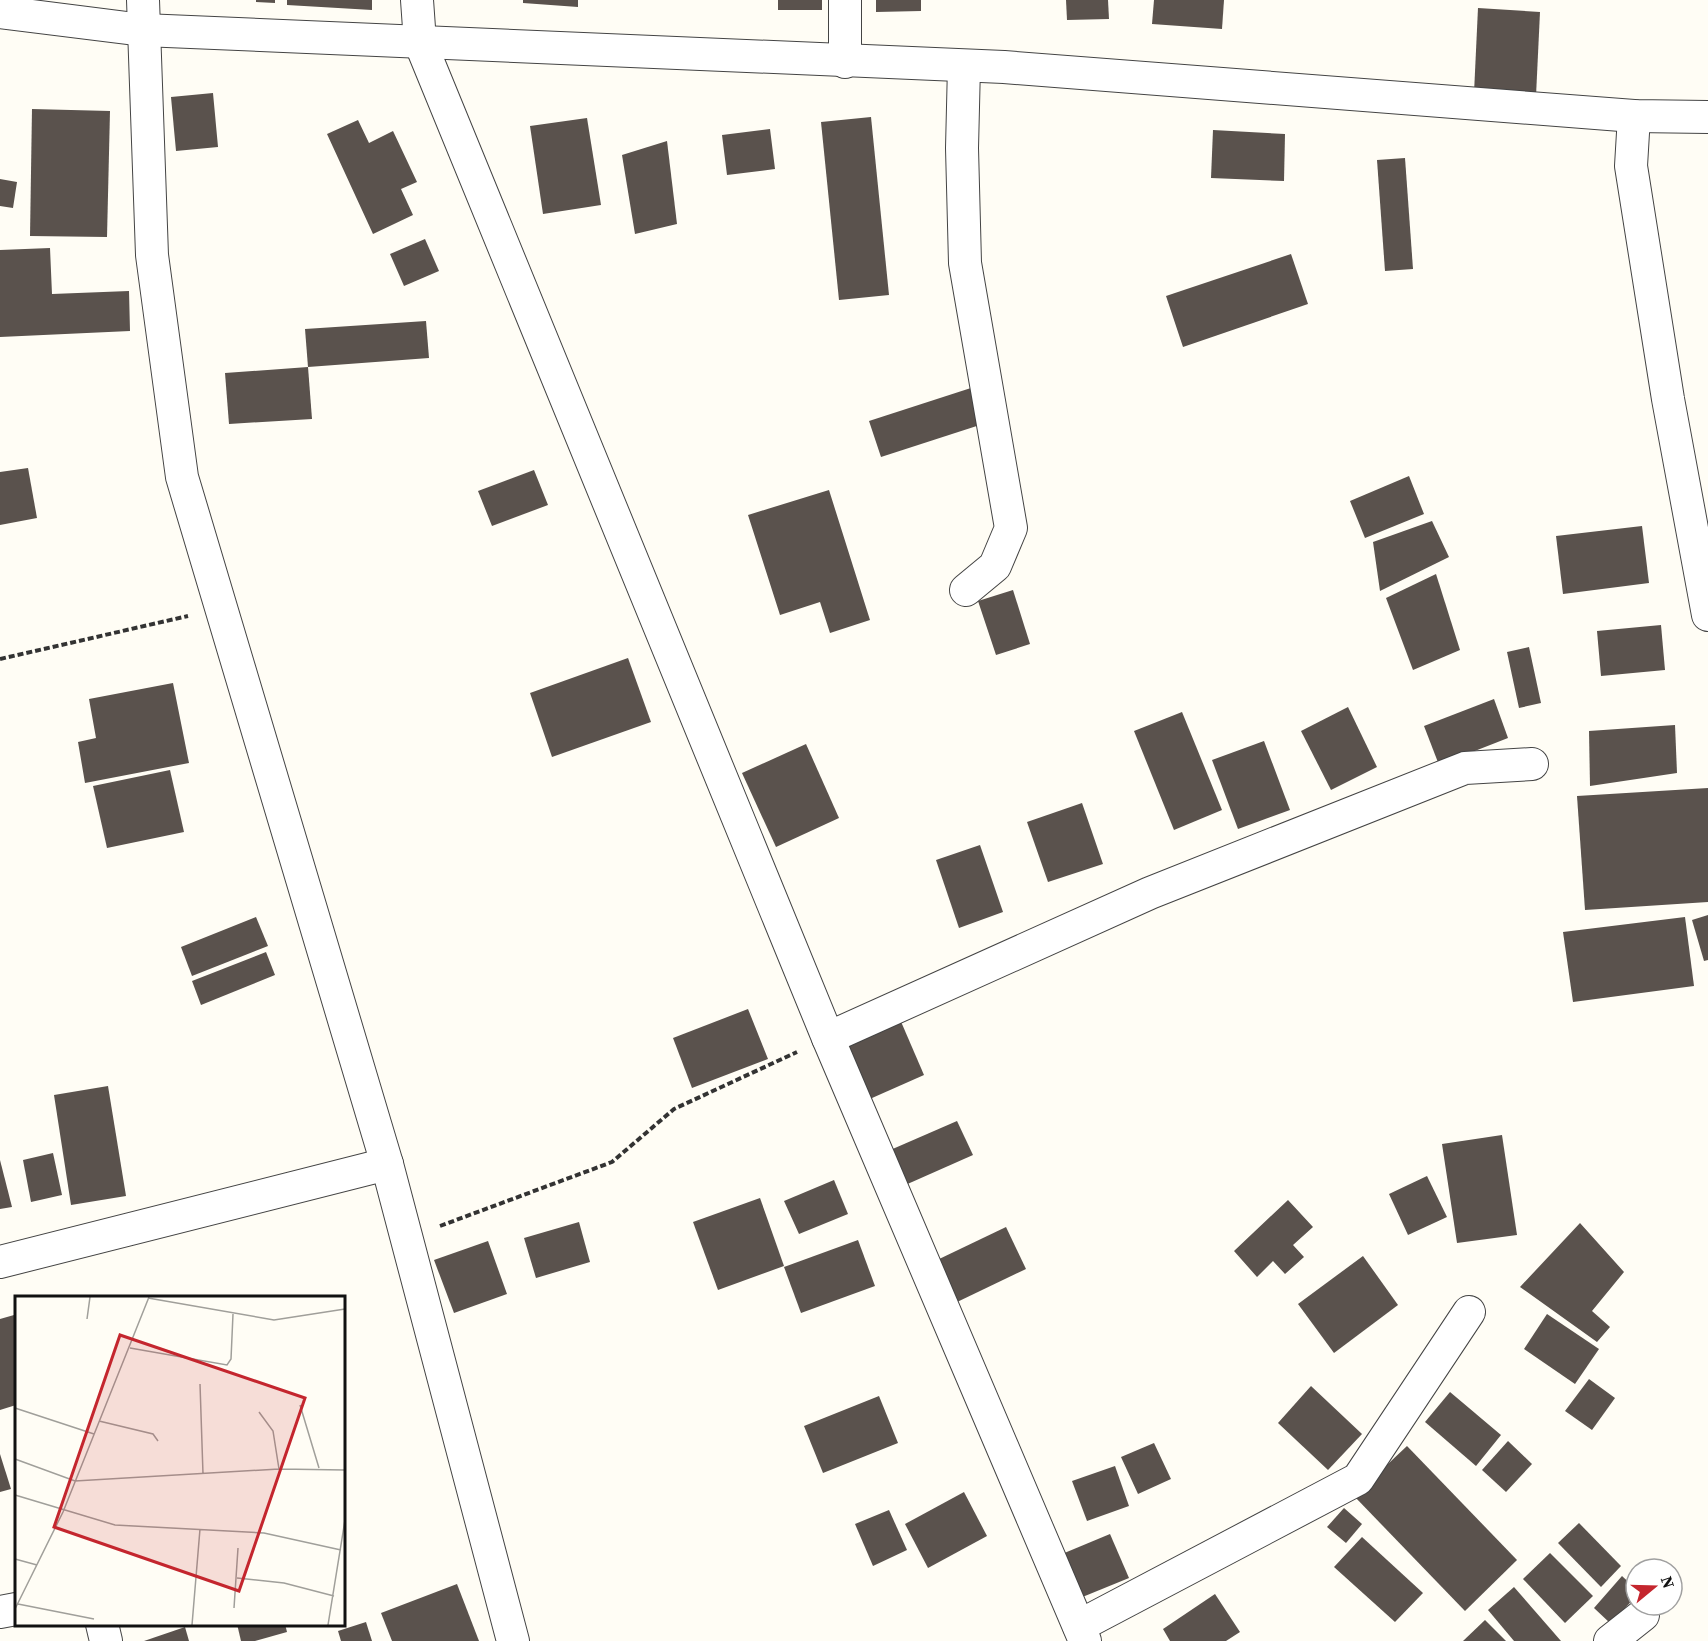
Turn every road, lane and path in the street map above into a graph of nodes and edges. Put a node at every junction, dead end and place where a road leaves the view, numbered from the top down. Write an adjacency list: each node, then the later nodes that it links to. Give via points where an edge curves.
1 (417, 0): 5 (street)
2 (845, 0): 6 (street)
3 (0, 12): 4 (street)
4 (143, 15): 5 (street); 11 (street, via 152,255 182,477)
5 (420, 42): 6 (street); 15 (street)
6 (846, 62): 7 (street)
7 (964, 66): 8 (street); 10 (street, via 965,263 1011,528 995,566)
8 (1634, 116): 9 (street); 12 (street, via 1631,166)
9 (1708, 117)
10 (966, 590)
11 (221, 609): 13 (path); 16 (street)
12 (1708, 615)
13 (0, 659)
14 (1532, 765): 15 (street, via 1465,768 1150,893)
15 (828, 1038): 17 (path, via 674,1109 612,1162); 24 (street)
16 (387, 1164): 17 (street); 18 (street)
17 (405, 1239): 26 (street)
18 (0, 1262)
19 (1469, 1312): 24 (street, via 1358,1479)
20 (15, 1609): 21 (street)
21 (0, 1612)
22 (1641, 1617): 27 (street)
23 (102, 1626): 25 (street)
24 (1082, 1633)
25 (106, 1641)
26 (513, 1641)
27 (1610, 1641)

